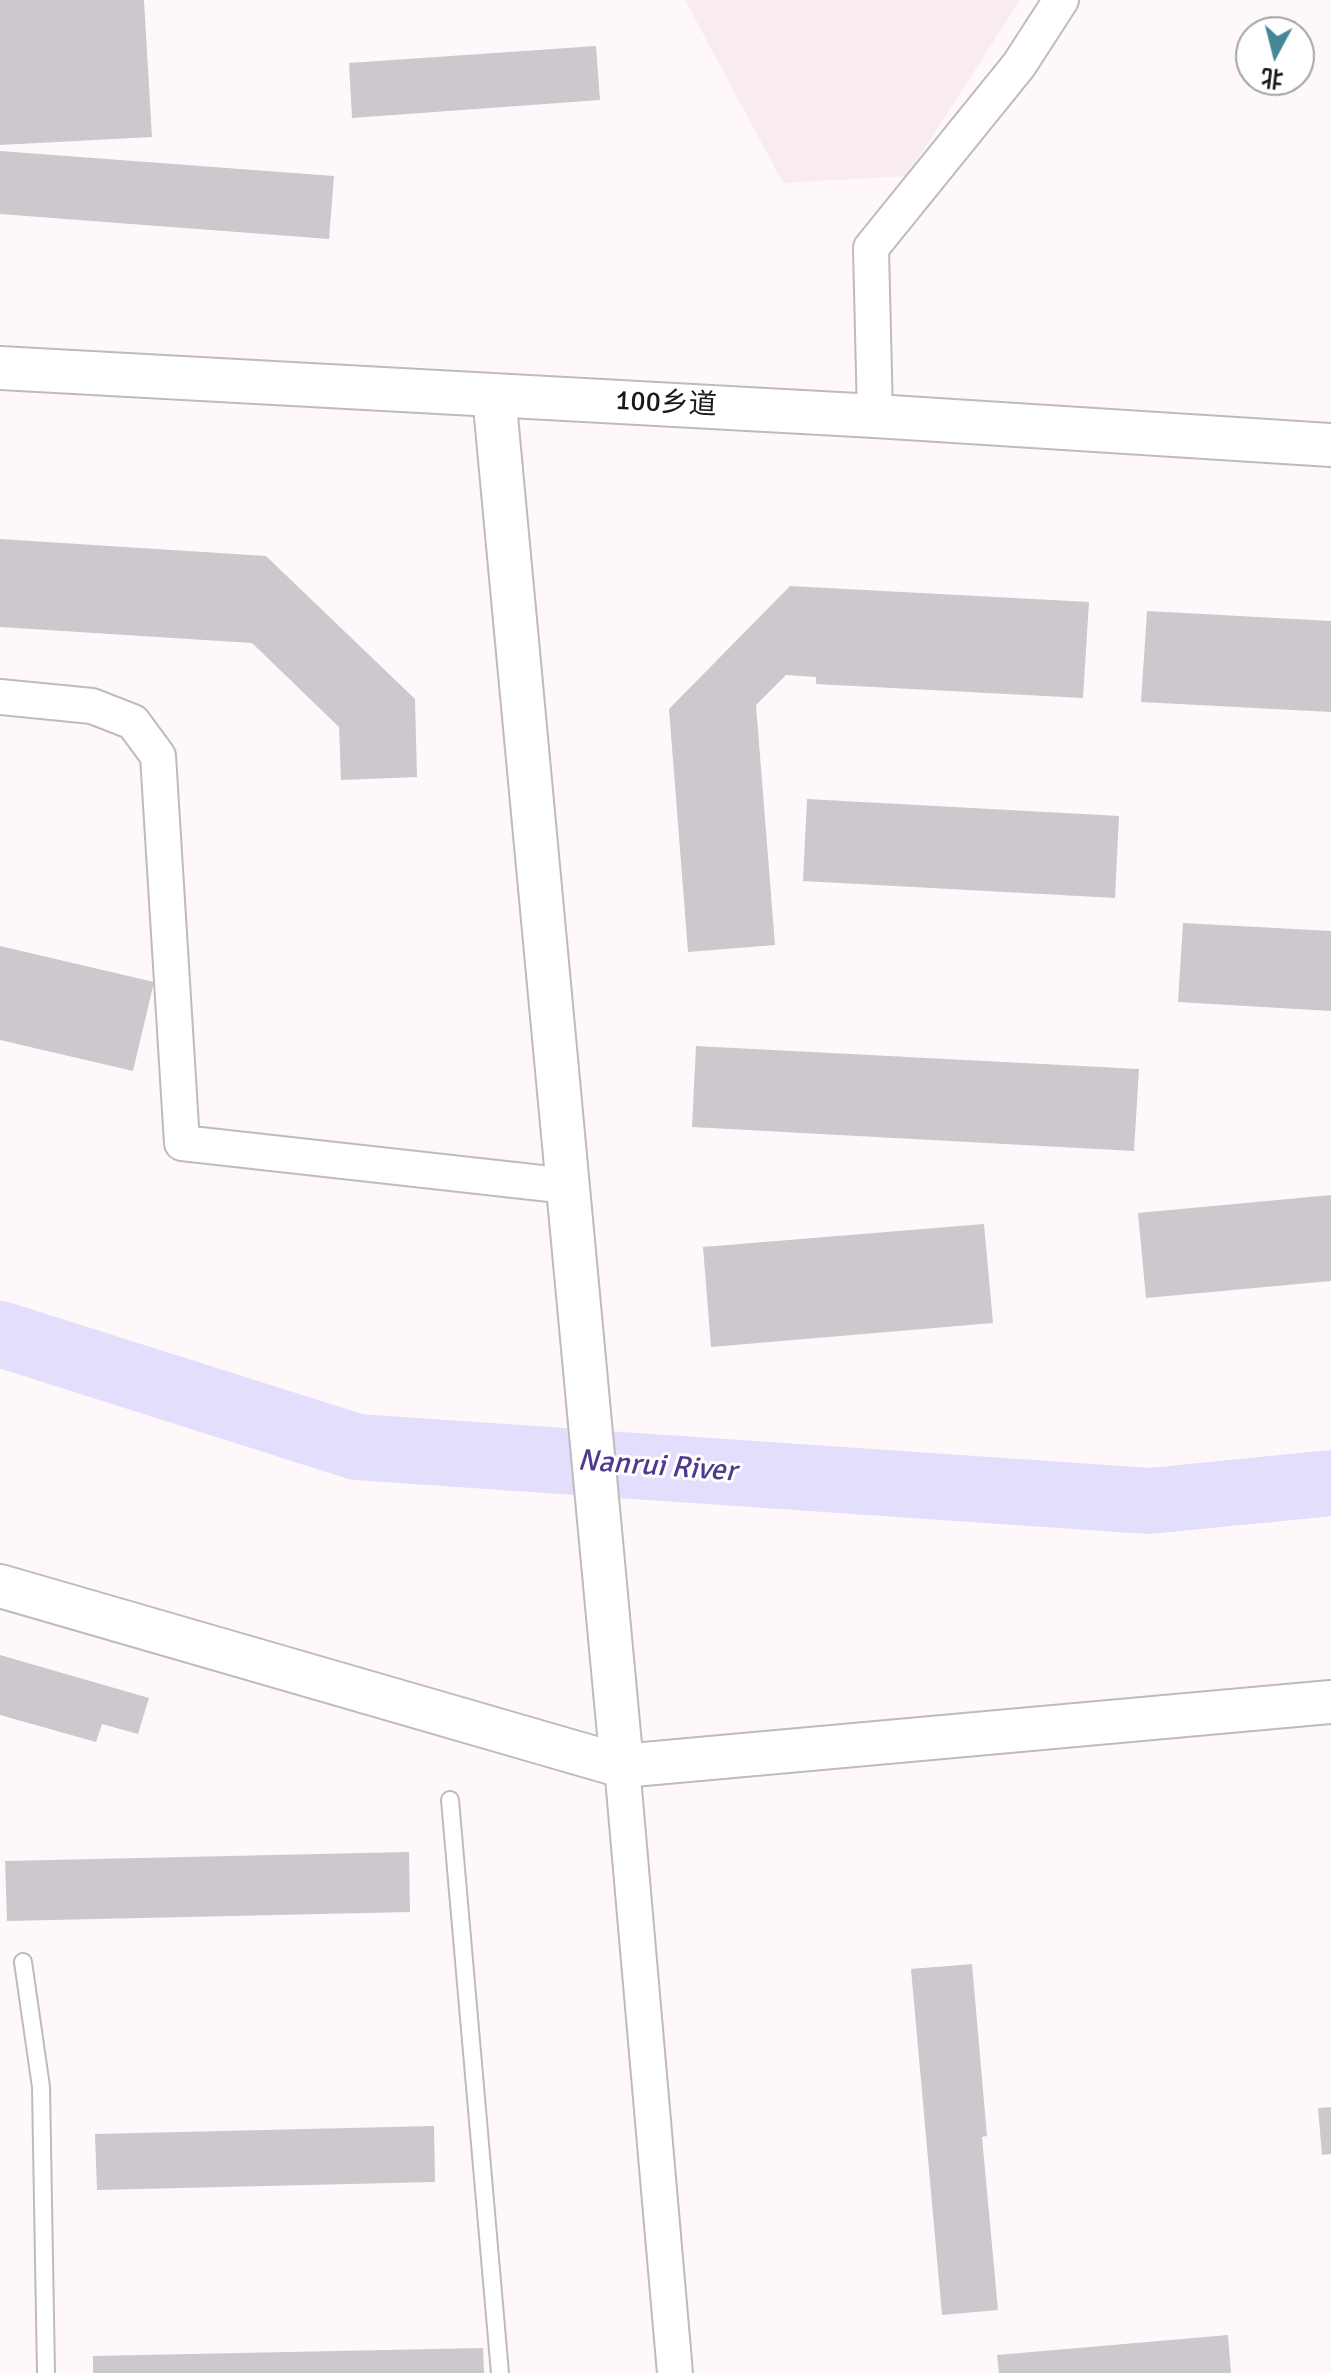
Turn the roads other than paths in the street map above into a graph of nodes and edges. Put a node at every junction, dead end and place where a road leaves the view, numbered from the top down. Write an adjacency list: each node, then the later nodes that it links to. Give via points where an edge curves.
1 (1061, 0): 4 (street, via 1019,65 871,248)
2 (0, 368): 3 (street, 100乡道)
3 (494, 395): 4 (street, 100乡道); 7 (street)
4 (875, 416): 5 (street, 100乡道)
5 (1331, 445)
6 (0, 697): 7 (street, via 92,706 133,722 158,756 182,1143)
7 (568, 1186): 10 (street)
8 (0, 1586): 10 (street)
9 (1331, 1702): 10 (street)
10 (622, 1766): 15 (street)
11 (450, 1800): 14 (lane)
12 (23, 1962): 13 (lane, via 41,2087)
13 (46, 2373)
14 (500, 2373)
15 (675, 2373)

